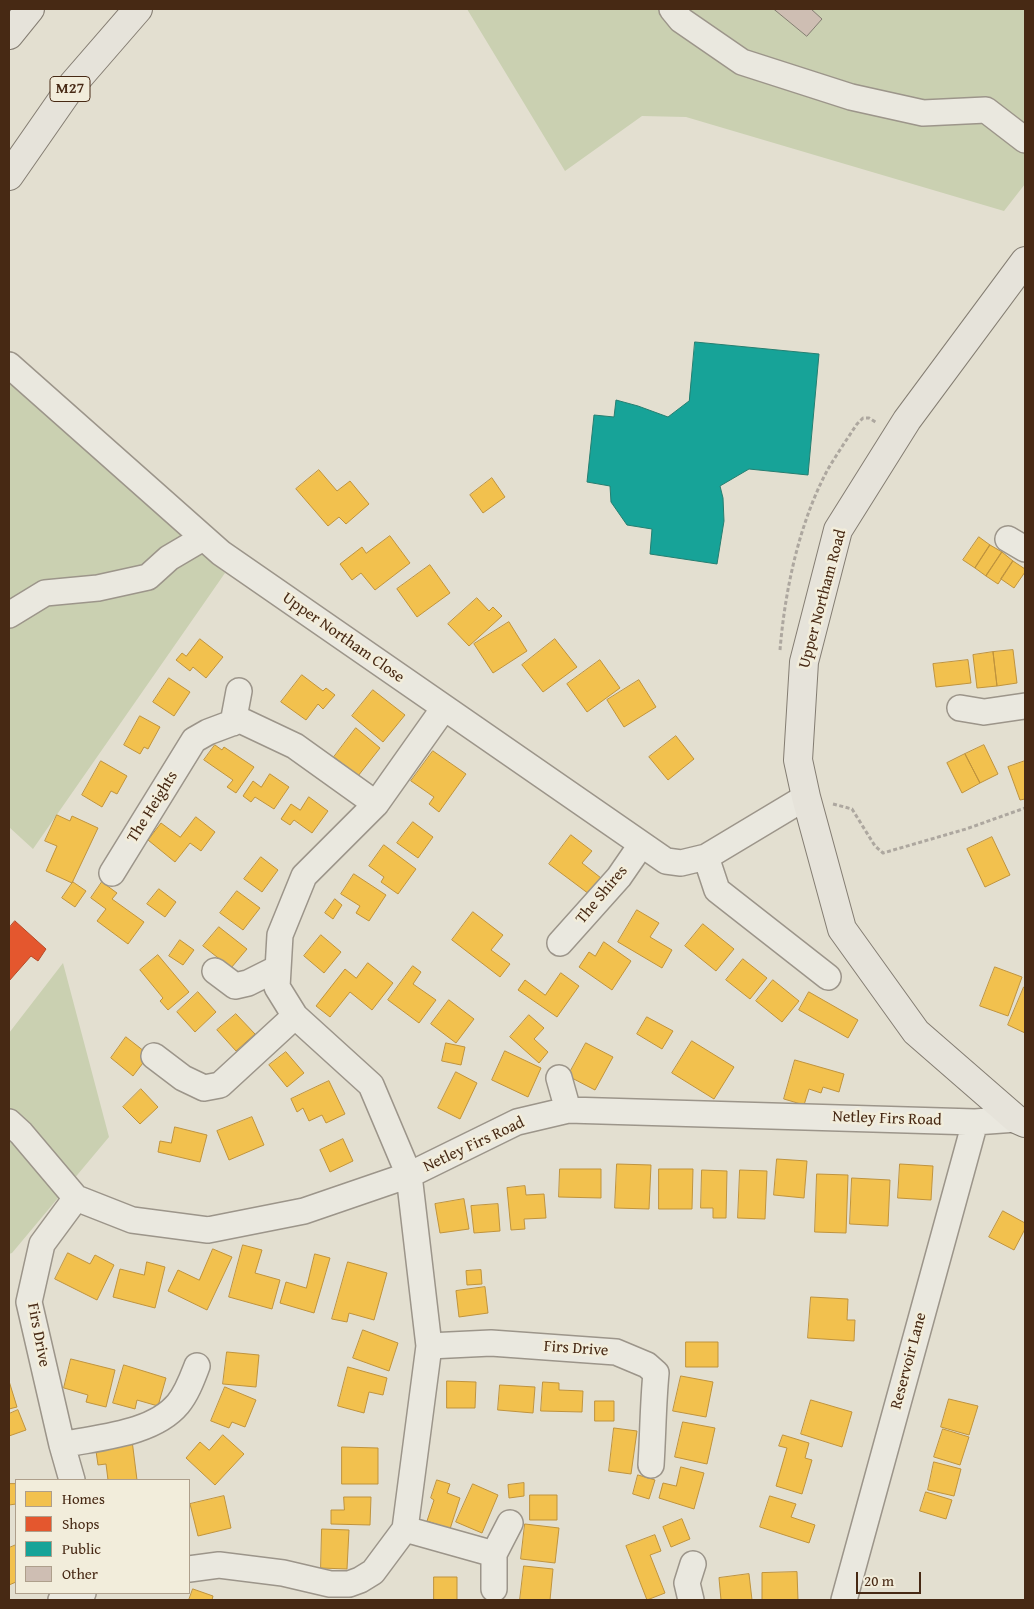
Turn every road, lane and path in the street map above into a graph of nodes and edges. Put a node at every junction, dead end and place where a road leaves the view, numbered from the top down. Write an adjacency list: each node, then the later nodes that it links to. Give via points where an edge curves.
1 (30, 9): 4 (main road)
2 (138, 9): 6 (main road, M27, via 73,84)
3 (672, 9): 5 (street, via 681,20 742,62 851,97 923,113 986,110)
4 (9, 34)
5 (1025, 140)
6 (9, 176)
7 (1025, 261): 16 (main road, Upper Northam Road, via 907,420 838,530 804,662 798,760)
8 (9, 365): 9 (street, Upper Northam Close)
9 (204, 538): 10 (street, via 169,558 148,577 98,588 45,593); 13 (street, Upper Northam Close)
10 (9, 615)
11 (239, 691): 15 (street)
12 (1025, 706): 14 (street, via 984,712)
13 (444, 708): 17 (street); 19 (street, Upper Northam Close)
14 (960, 708)
15 (233, 723): 17 (street, via 240,720 294,746); 21 (street, The Heights, via 194,740)
16 (806, 796): 18 (path, via 852,809 883,853); 20 (street, Upper Northam Close); 30 (main road, Upper Northam Road, via 842,929 916,1032)
17 (376, 804): 23 (street, via 304,876 280,935)
18 (1025, 808)
19 (641, 845): 20 (street, Upper Northam Close, via 666,861 680,863); 22 (street, The Shires, via 619,877)
20 (706, 857): 25 (street, via 717,890)
21 (112, 873)
22 (560, 943)
23 (278, 968): 24 (street, via 235,986); 26 (street, via 277,987)
24 (215, 971)
25 (828, 977)
26 (295, 1016): 27 (street, via 220,1085 204,1088 183,1078); 33 (street, via 371,1085)
27 (154, 1056)
28 (559, 1078): 29 (street)
29 (568, 1110): 32 (street, Netley Firs Road); 33 (street, Netley Firs Road, via 518,1122)
30 (1021, 1121): 32 (street, Netley Firs Road)
31 (9, 1122): 34 (street, Netley Firs Road)
32 (975, 1122): 49 (street, Reservoir Lane)
33 (409, 1175): 34 (street, Netley Firs Road, via 304,1211 208,1230 132,1220); 35 (street)
34 (76, 1198): 37 (street, Firs Drive, via 42,1244 29,1302)
35 (429, 1346): 38 (street, Firs Drive, via 491,1343 616,1352 647,1365 656,1373); 41 (street)
36 (197, 1366): 37 (street, via 178,1405 151,1425)
37 (62, 1445): 39 (street, Firs Drive)
38 (651, 1465)
39 (72, 1479)
40 (510, 1523): 42 (street)
41 (405, 1529): 42 (street); 44 (street, via 372,1572 349,1584 330,1584 283,1573 219,1565)
42 (494, 1554): 45 (street)
43 (693, 1564): 48 (street, via 687,1583)
44 (190, 1569)
45 (494, 1589)
46 (80, 1594): 47 (street)
47 (61, 1600)
48 (691, 1600)
49 (844, 1600)

